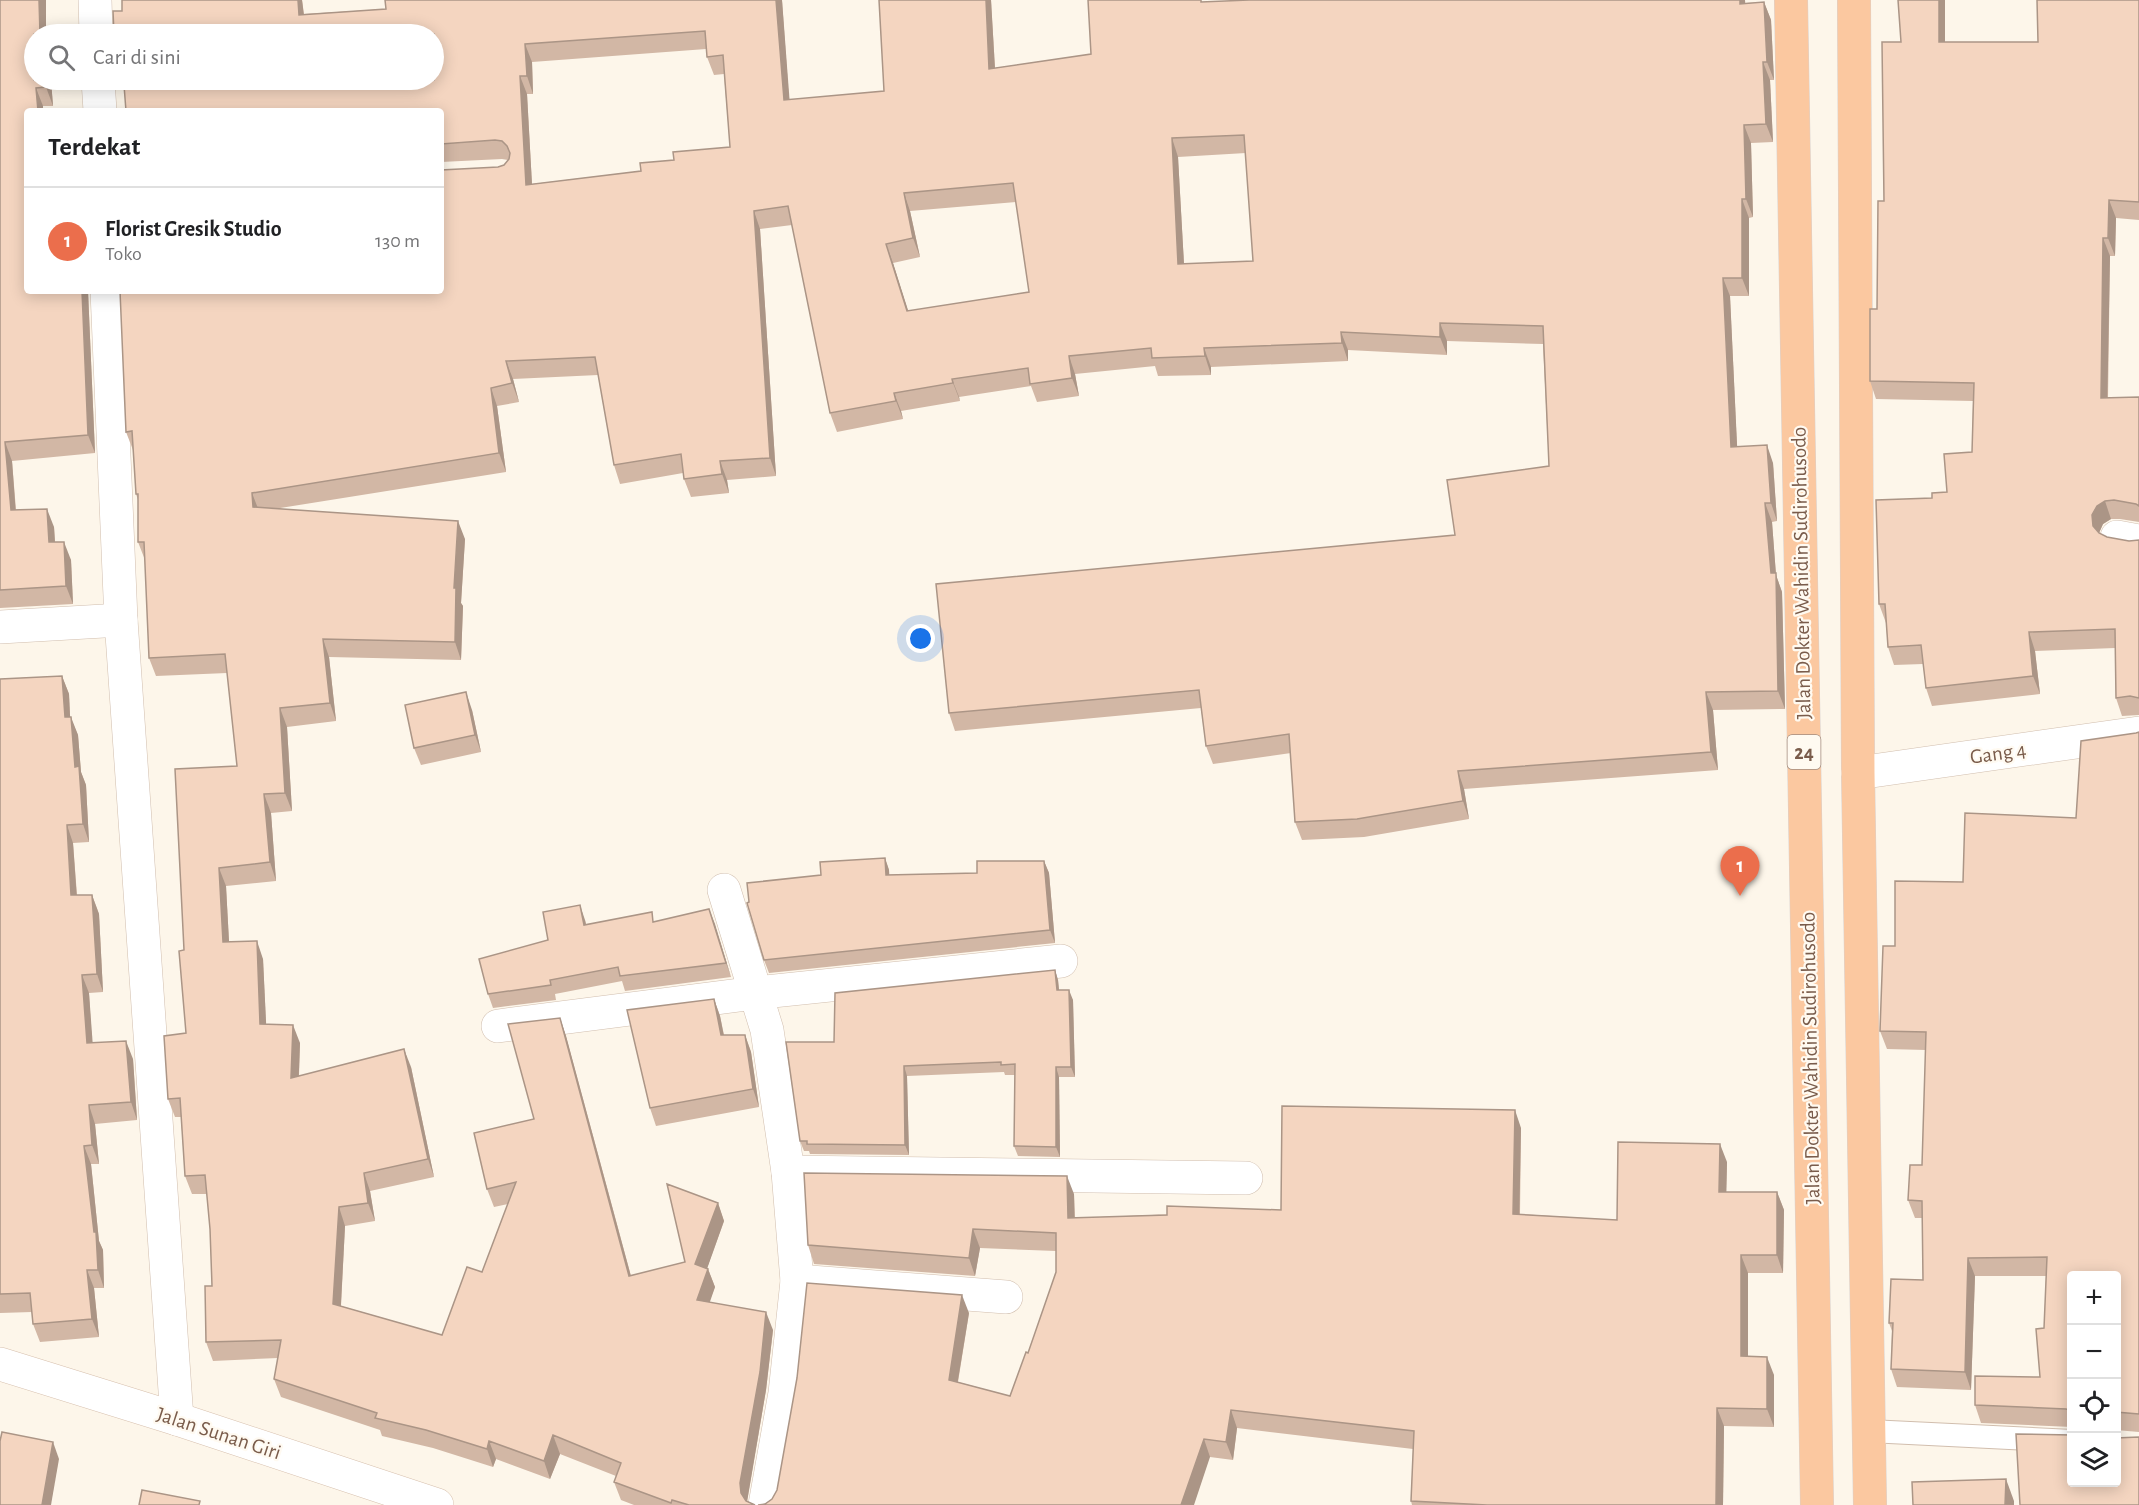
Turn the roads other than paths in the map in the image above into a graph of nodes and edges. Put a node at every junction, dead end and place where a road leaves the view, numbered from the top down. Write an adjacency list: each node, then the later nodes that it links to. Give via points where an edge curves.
1 (95, 0): 4 (street)
2 (1791, 0): 26 (highway, Jalan Dokter Wahidin Sudirohusodo / 24)
3 (1854, 0): 11 (highway)
4 (96, 24)
5 (99, 90): 6 (street)
6 (100, 108)
7 (107, 294): 8 (street)
8 (121, 620): 9 (street); 21 (street)
9 (0, 627)
10 (2139, 733): 11 (street, Gang 4)
11 (1858, 773): 22 (highway)
12 (724, 890): 14 (street)
13 (1061, 962): 14 (street)
14 (755, 993): 15 (street); 16 (street, via 767,1030)
15 (498, 1026)
16 (788, 1172): 17 (street); 18 (street)
17 (1246, 1178)
18 (797, 1281): 19 (street); 25 (street, via 785,1394)
19 (1006, 1297)
20 (0, 1364): 21 (street, Jalan Sunan Giri)
21 (177, 1419): 24 (street, Jalan Sunan Giri)
22 (1869, 1431): 23 (lane); 27 (highway)
23 (2067, 1441)
24 (437, 1505)
25 (765, 1505)
26 (1817, 1505)
27 (1870, 1505)

